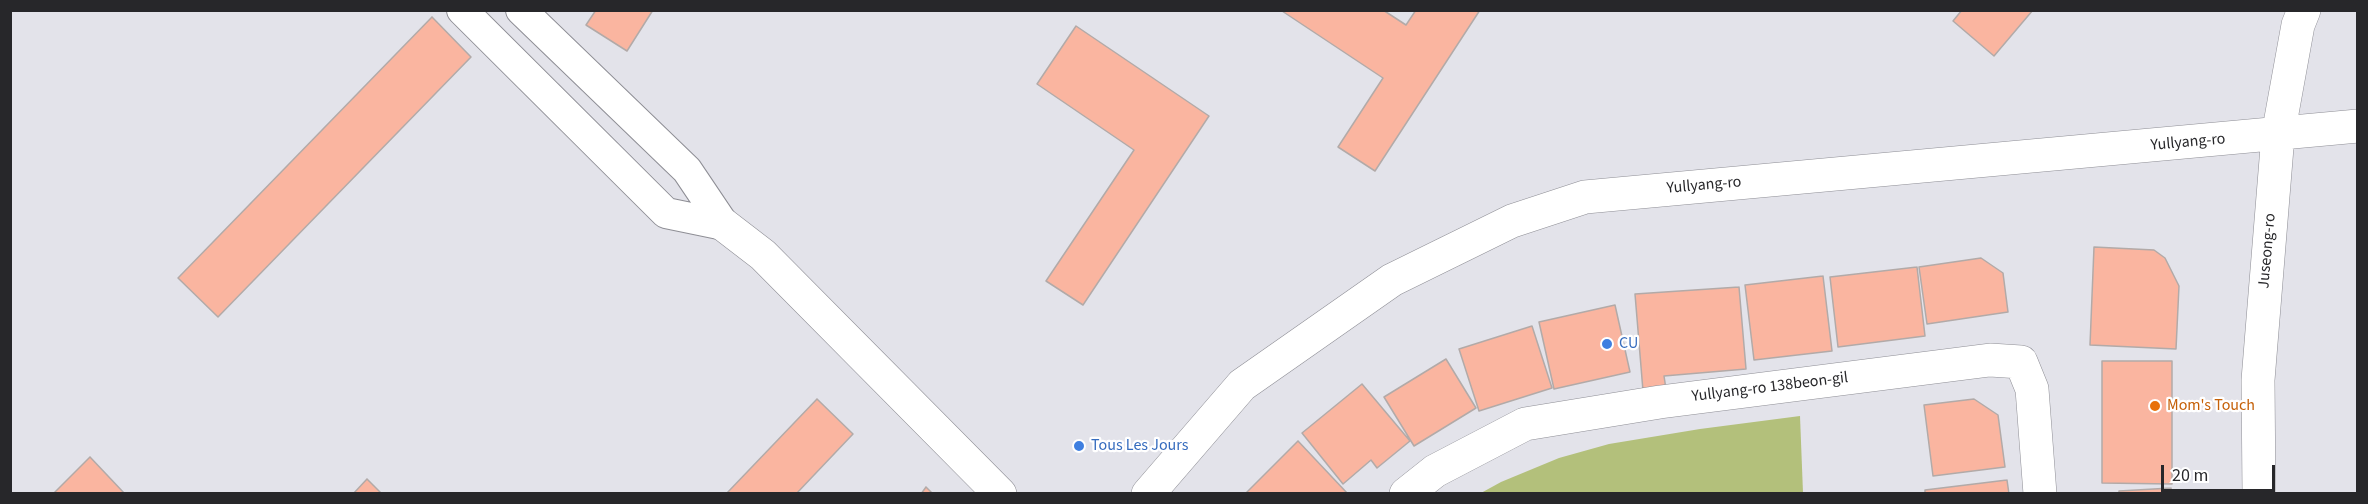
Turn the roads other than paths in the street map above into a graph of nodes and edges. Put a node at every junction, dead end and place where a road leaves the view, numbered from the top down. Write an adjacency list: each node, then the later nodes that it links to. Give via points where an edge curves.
1 (462, 10): 6 (street, via 666,213)
2 (522, 10): 6 (street, via 687,170)
3 (2304, 10): 5 (street, Juseong-ro)
4 (2358, 126): 5 (street, Yullyang-ro)
5 (2278, 135): 8 (street, Yullyang-ro, via 1585,197 1512,221 1392,280 1242,385); 11 (street, Juseong-ro, via 2258,380)
6 (724, 225): 7 (street, via 763,255)
7 (1000, 494)
8 (1148, 494)
9 (1406, 494): 10 (street, Yullyang-ro 138beon-gil, via 1434,471 1525,424 1660,402 1990,360 2021,362 2032,389)
10 (2040, 494)
11 (2259, 494)

